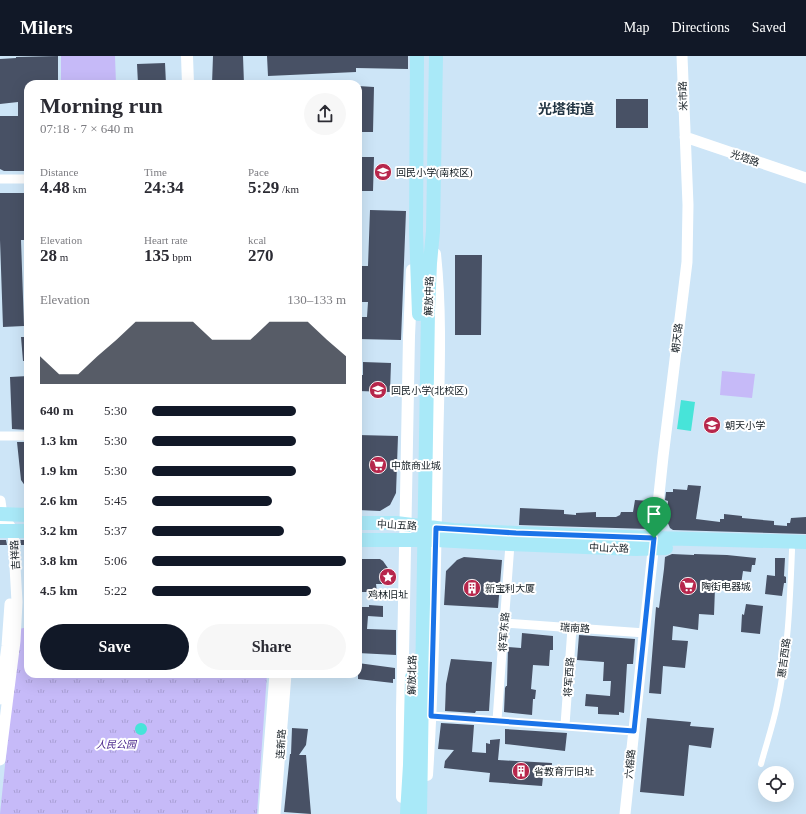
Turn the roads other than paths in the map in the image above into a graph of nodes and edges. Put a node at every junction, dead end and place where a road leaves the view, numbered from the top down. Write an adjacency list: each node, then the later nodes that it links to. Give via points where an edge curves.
1 (187, 56): 5 (main road)
2 (417, 56): 10 (main road, 解放中路)
3 (436, 56): 11 (main road, 解放中路)
4 (682, 56): 6 (street, 米市路)
5 (188, 80)
6 (685, 137): 7 (street, 光塔路); 24 (street, 朝天路, via 687,262)
7 (806, 178)
8 (0, 179): 9 (street)
9 (24, 179)
10 (416, 231): 12 (main road, 解放中路); 18 (main road, via 409,336)
11 (433, 231): 12 (main road, 解放中路); 21 (main road, via 437,271 438,336)
12 (423, 391): 21 (main road, 解放中路)
13 (0, 436): 14 (street)
14 (24, 436)
15 (1, 510): 16 (main road); 19 (street, 吉祥路)
16 (24, 514)
17 (362, 523): 18 (main road, 中山五路)
18 (406, 524): 21 (main road, 中山五路); 21 (main road)
19 (6, 531): 20 (main road); 33 (street, 吉祥路, via 10,617); 38 (street, 吉祥路, via 17,588 17,623)
20 (24, 531)
21 (423, 536): 22 (main road, 中山五路); 24 (main road, 中山六路, via 477,531); 25 (main road, 中山六路); 32 (main road, 解放北路); 34 (main road); 42 (main road, via 402,717)
22 (362, 540)
23 (806, 542): 24 (main road, 中山六路)
24 (654, 543): 25 (main road, 中山六路, via 636,549); 26 (main road, 中山六路); 29 (street, 六榕路)
25 (510, 544): 27 (street, 将军东路)
26 (799, 550): 39 (street, 惠吉西路, via 777,705)
27 (504, 623): 28 (street, 瑞南路); 35 (street, 将军东路)
28 (572, 628): 29 (street, 瑞南路); 36 (street, 将军西路)
29 (645, 633): 37 (street, 六榕路)
30 (275, 678): 40 (street, 连新路)
31 (286, 678): 41 (street, 连新路)
32 (417, 679): 43 (main road, 解放北路); 44 (main road, 解放北路)
33 (0, 699)
34 (431, 716): 35 (street); 45 (main road)
35 (497, 720): 36 (street)
36 (565, 725): 37 (street)
37 (634, 731): 46 (street, 六榕路)
38 (0, 760)
39 (761, 764)
40 (264, 814)
41 (275, 814)
42 (403, 814)
43 (407, 814)
44 (420, 814)
45 (424, 814)
46 (625, 814)

